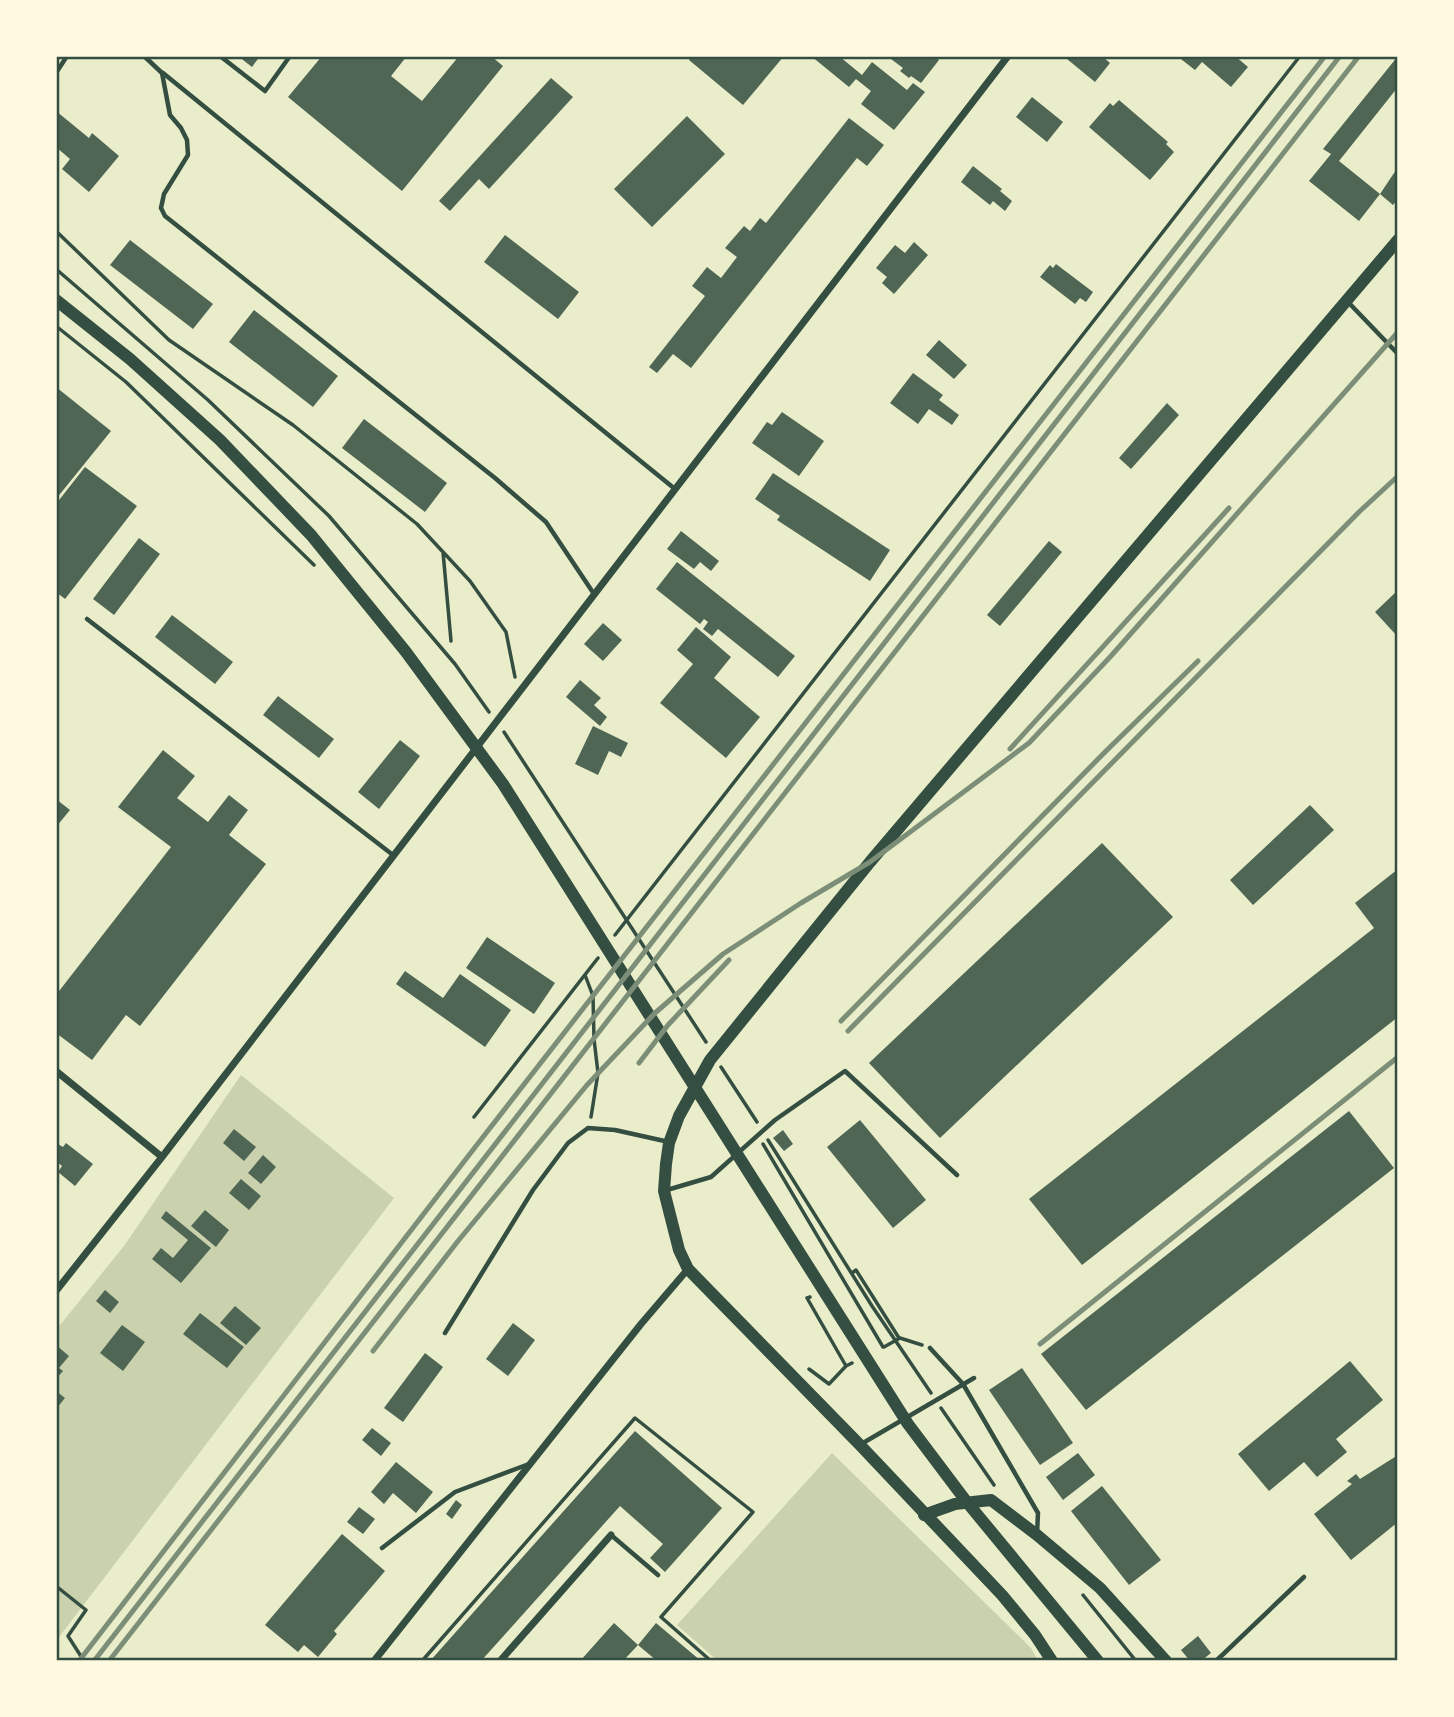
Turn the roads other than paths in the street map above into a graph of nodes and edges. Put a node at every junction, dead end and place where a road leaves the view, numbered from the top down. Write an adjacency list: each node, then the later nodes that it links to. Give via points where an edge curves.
1 (67, 56): 6 (lane)
2 (144, 56): 7 (lane)
3 (220, 56): 4 (lane, via 265,91)
4 (290, 56)
5 (1008, 56): 12 (street)
6 (56, 73)
7 (162, 73): 12 (lane); 13 (lane, via 170,115 187,140 188,155 164,194 160,208 165,216 546,522)
8 (1398, 240): 10 (main road)
9 (56, 300): 38 (main road, via 131,359 220,440 311,535 406,652 502,784 908,1424 966,1502)
10 (1347, 301): 11 (lane); 17 (main road, via 870,862 710,1060)
11 (1398, 354)
12 (675, 489): 13 (street)
13 (594, 594): 15 (street)
14 (87, 619): 15 (lane)
15 (393, 855): 18 (street)
16 (56, 1071): 18 (street)
17 (669, 1143): 20 (main road); 23 (lane, via 615,1129 588,1128 568,1143 533,1190)
18 (162, 1157): 22 (street)
19 (957, 1175): 20 (lane, via 845,1071 775,1120 711,1177)
20 (664, 1191): 21 (main road)
21 (688, 1269): 27 (main road); 28 (street)
22 (56, 1291)
23 (445, 1333)
24 (930, 1348): 26 (lane)
25 (974, 1378): 26 (lane)
26 (963, 1384): 27 (lane); 31 (lane, via 1038,1513)
27 (860, 1445): 29 (main road)
28 (532, 1462): 32 (lane, via 455,1492); 35 (street)
29 (925, 1515): 31 (main road, via 955,1504 991,1500); 37 (main road, via 1002,1595)
30 (611, 1535): 33 (lane); 36 (street)
31 (1037, 1535): 39 (main road, via 1100,1588)
32 (382, 1548)
33 (658, 1575)
34 (1304, 1577): 40 (lane)
35 (374, 1661)
36 (500, 1661)
37 (1052, 1661)
38 (1098, 1661)
39 (1166, 1661)
40 (1216, 1661)

